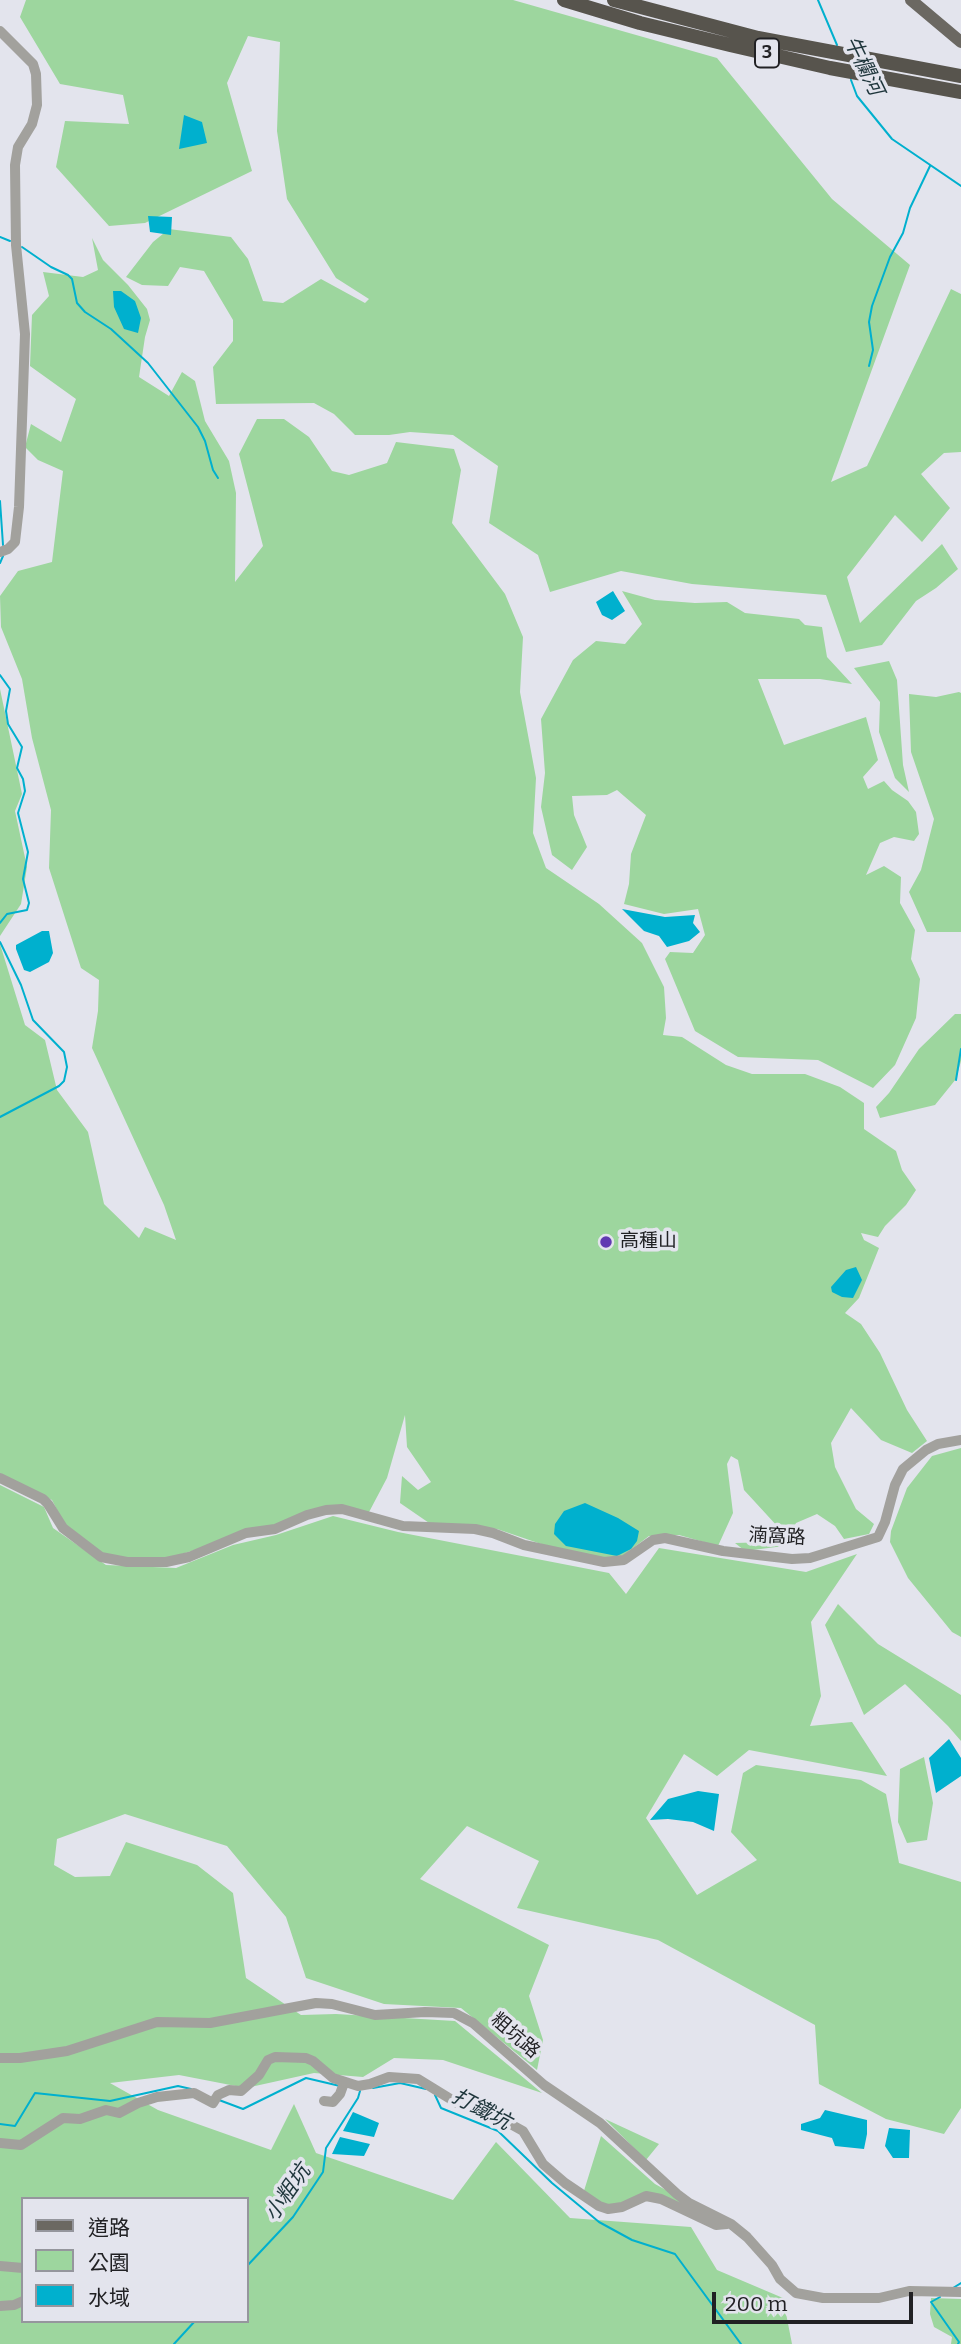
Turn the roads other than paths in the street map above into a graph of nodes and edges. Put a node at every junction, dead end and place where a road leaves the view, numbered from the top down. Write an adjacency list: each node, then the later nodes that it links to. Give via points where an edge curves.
1 (614, 0): 8 (highway, 3, via 758,38)
2 (911, 0): 4 (main road)
3 (570, 2): 9 (highway, 3, via 818,65)
4 (928, 8): 6 (main road); 7 (main road)
5 (0, 31): 10 (street, via 33,64 37,105 15,165 16,245 25,334 19,507 15,542)
6 (961, 32)
7 (961, 42)
8 (961, 76)
9 (961, 92)
10 (0, 552)
11 (961, 1440): 12 (street, 湳窩路, via 938,1444 903,1469 878,1537 792,1559 665,1538 653,1540 624,1560 604,1562 475,1529 416,1528 342,1509 240,1535 189,1557 154,1563 115,1561 101,1557 63,1528 43,1499)
12 (0, 1478)
13 (0, 2059): 17 (street, 粗坑路, via 67,2051 158,2022 210,2023 316,2003 375,2015 454,2013 600,2123 677,2194)
14 (344, 2083): 15 (street, via 333,2102); 16 (street, via 306,2058 275,2057 242,2091 229,2090 215,2099 194,2093 157,2097 118,2113 106,2110 80,2119 63,2118 21,2146); 17 (street, via 358,2086 389,2077 418,2079 443,2096 523,2131 543,2164 598,2206 622,2207 646,2196 716,2225)
15 (324, 2101)
16 (0, 2143)
17 (731, 2224): 20 (street, 粗坑路, via 755,2244 796,2293 879,2298 909,2291)
18 (0, 2266): 19 (street)
19 (21, 2268)
20 (961, 2292)
21 (21, 2302): 22 (street)
22 (0, 2306)

